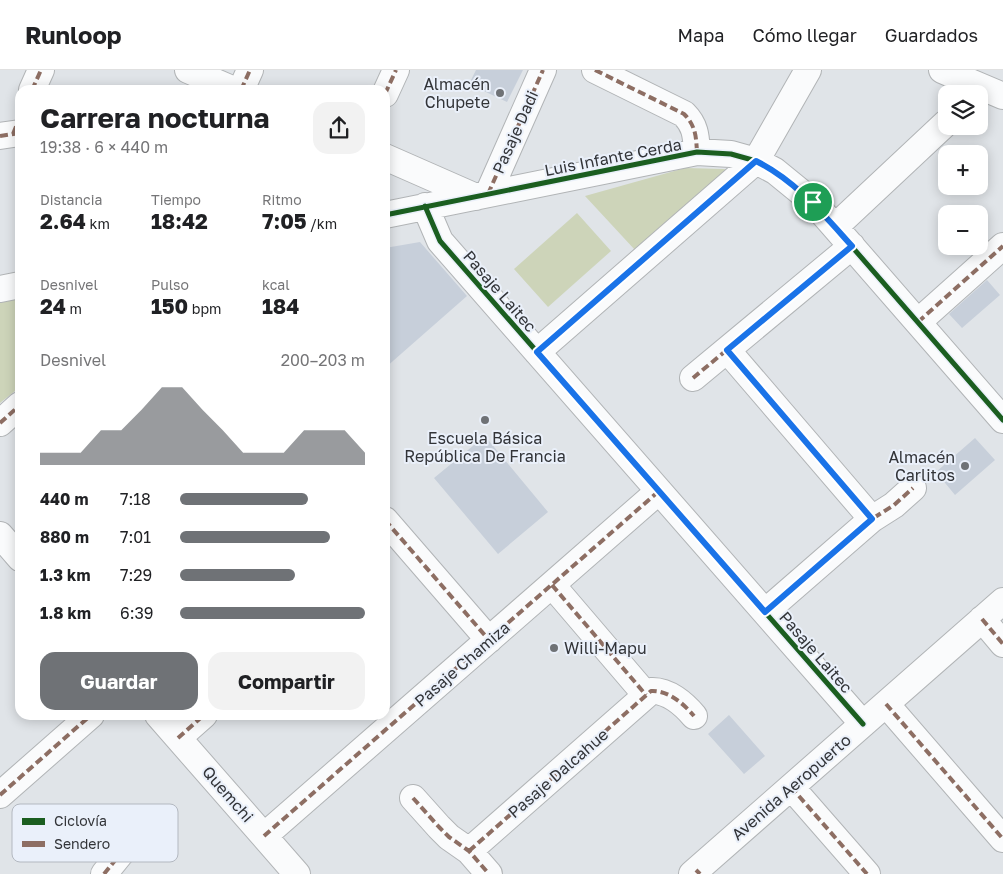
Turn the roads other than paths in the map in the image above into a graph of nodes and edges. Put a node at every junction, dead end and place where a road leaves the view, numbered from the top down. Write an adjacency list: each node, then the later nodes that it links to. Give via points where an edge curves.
1 (41, 70): 9 (street)
2 (188, 70): 10 (street)
3 (250, 70): 11 (street)
4 (396, 70): 12 (street)
5 (542, 70): 18 (street, Pasaje Dadi)
6 (595, 70): 15 (street, via 684,114 696,132)
7 (808, 70): 17 (street)
8 (942, 70): 13 (street)
9 (34, 85)
10 (222, 85)
11 (243, 85)
12 (389, 85)
13 (1003, 96)
14 (938, 132): 21 (street)
15 (697, 152): 17 (street, Luis Infante Cerda, via 731,154); 18 (street, Luis Infante Cerda)
16 (390, 159): 18 (street)
17 (756, 161): 21 (street, Luis Infante Cerda, via 775,171 813,202); 27 (street)
18 (482, 196): 19 (street, Luis Infante Cerda)
19 (425, 206): 20 (street, Luis Infante Cerda); 27 (street, Pasaje Laitec, via 440,241)
20 (390, 214)
21 (844, 237): 25 (street, Luis Infante Cerda); 26 (street)
22 (1003, 246): 25 (street)
23 (15, 286): 24 (street)
24 (0, 289)
25 (918, 322): 30 (street, Luis Infante Cerda)
26 (727, 350): 28 (street); 34 (street)
27 (537, 352): 33 (street, Pasaje Laitec)
28 (693, 378)
29 (15, 410): 31 (street)
30 (1002, 417)
31 (0, 423)
32 (914, 488): 34 (street)
33 (659, 491): 38 (street, Pasaje Chamiza); 40 (street, Pasaje Laitec)
34 (872, 519): 40 (street)
35 (390, 526): 42 (street)
36 (0, 535): 37 (street)
37 (15, 552)
38 (552, 585): 42 (street, Pasaje Chamiza); 44 (street)
39 (1003, 601): 41 (street, Avenida Aeropuerto)
40 (765, 612): 50 (street, Pasaje Laitec)
41 (982, 620): 43 (street); 45 (street, Avenida Aeropuerto)
42 (489, 640): 55 (street, Pasaje Chamiza)
43 (1003, 644)
44 (646, 694): 46 (street, via 655,691 677,700); 57 (street, Pasaje Dalcahue)
45 (886, 704): 50 (street, Avenida Aeropuerto); 56 (street)
46 (694, 716)
47 (85, 720): 53 (street)
48 (162, 720): 51 (street, Quemchi)
49 (198, 720): 51 (street)
50 (863, 724): 52 (street, Avenida Aeropuerto)
51 (178, 738): 55 (street, Quemchi)
52 (791, 787): 59 (street, Avenida Aeropuerto); 63 (street)
53 (0, 795)
54 (413, 798): 57 (street, via 439,827)
55 (264, 836): 61 (street, Quemchi)
56 (1003, 840)
57 (469, 851): 62 (street)
58 (114, 862): 60 (street)
59 (696, 873)
60 (104, 874)
61 (298, 874)
62 (489, 874)
63 (867, 874)

